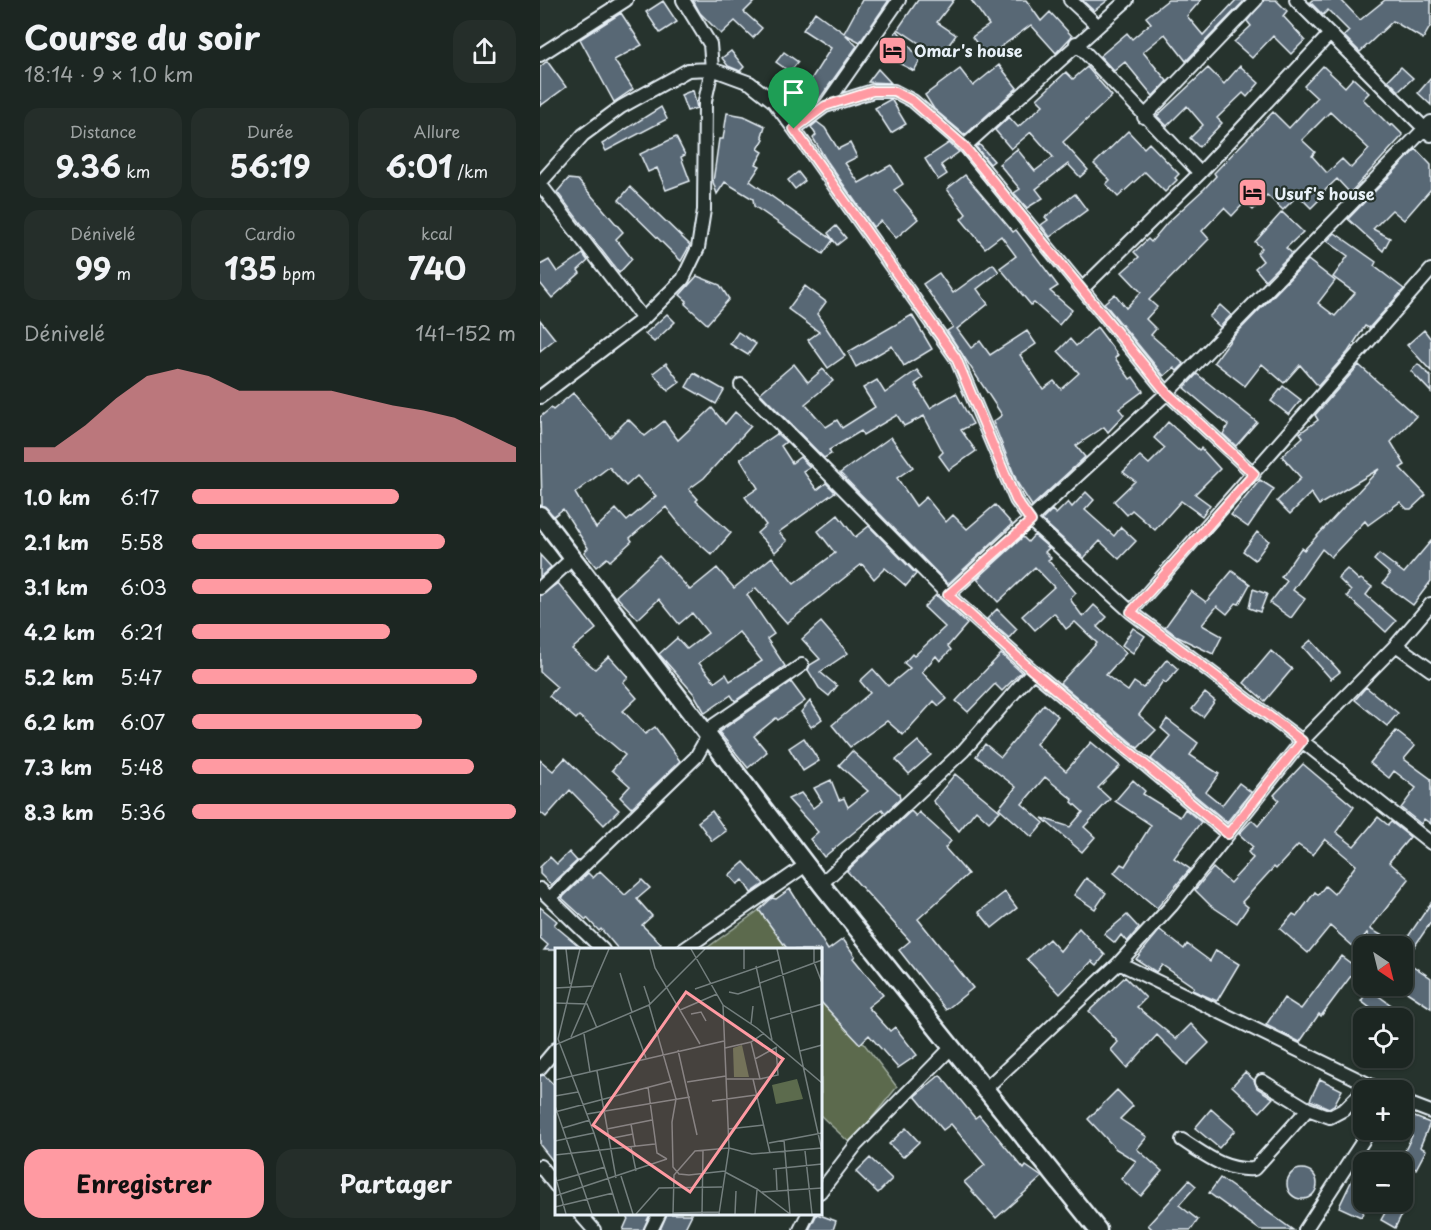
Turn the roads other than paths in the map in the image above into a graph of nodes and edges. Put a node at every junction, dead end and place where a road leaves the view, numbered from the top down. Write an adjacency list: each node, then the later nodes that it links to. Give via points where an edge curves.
1 (626, 0): 11 (street)
2 (683, 0): 12 (street, via 710,44)
3 (899, 0): 13 (street)
4 (1071, 0): 8 (street)
5 (1127, 0): 8 (street)
6 (1256, 0): 14 (street)
7 (1296, 0): 9 (street)
8 (1097, 25): 10 (street)
9 (1329, 35): 15 (street); 18 (street)
10 (1076, 44): 14 (street); 17 (street)
11 (540, 56)
12 (712, 69): 16 (street, via 750,83 773,101); 19 (street, via 688,70 621,107 583,135); 22 (street, via 705,101 704,210 698,248 682,279)
13 (825, 106): 16 (street); 17 (street, via 873,91 894,91 913,101)
14 (1144, 117): 18 (street)
15 (1429, 128): 24 (street)
16 (794, 129): 28 (street, via 956,358 1016,500)
17 (964, 146): 21 (street)
18 (1200, 173): 21 (street)
19 (540, 184): 22 (street)
20 (1431, 270): 26 (street)
21 (1083, 288): 24 (street)
22 (643, 318): 25 (street)
23 (741, 385): 31 (street)
24 (1167, 393): 26 (street); 28 (street)
25 (540, 397)
26 (1254, 474): 33 (street)
27 (540, 516): 29 (street)
28 (1031, 521): 31 (street); 33 (street)
29 (573, 558): 30 (street); 38 (street)
30 (540, 588)
31 (948, 595): 37 (street)
32 (1431, 604): 34 (street)
33 (1131, 612): 39 (street)
34 (1396, 645): 36 (street); 39 (street)
35 (802, 665): 38 (street, via 722,717)
36 (1431, 669)
37 (1033, 671): 40 (street); 43 (street, via 963,751)
38 (706, 735): 42 (street); 45 (street, via 696,757)
39 (1302, 741): 40 (street); 41 (street)
40 (1228, 834): 48 (street, via 1172,905)
41 (1431, 843)
42 (806, 865): 43 (street); 47 (street)
43 (820, 884): 50 (street)
44 (540, 889): 45 (street)
45 (550, 898): 46 (street)
46 (601, 948)
47 (686, 948)
48 (1119, 963): 52 (street); 54 (street)
49 (555, 1049): 51 (street)
50 (951, 1049): 54 (street); 63 (street, via 856,1145)
51 (540, 1068)
52 (1358, 1080)
53 (1262, 1081): 57 (street)
54 (983, 1091): 70 (street)
55 (1353, 1103): 57 (street, via 1330,1117)
56 (1413, 1105): 58 (street)
57 (1308, 1109): 59 (street, via 1254,1169 1236,1170 1219,1164)
58 (1431, 1112)
59 (1182, 1140)
60 (1364, 1140): 71 (street)
61 (540, 1166): 62 (street)
62 (555, 1185)
63 (822, 1189)
64 (581, 1215): 67 (street)
65 (658, 1215): 68 (street)
66 (808, 1215): 69 (street)
67 (594, 1230)
68 (651, 1230)
69 (800, 1230)
70 (1098, 1230)
71 (1305, 1230)

